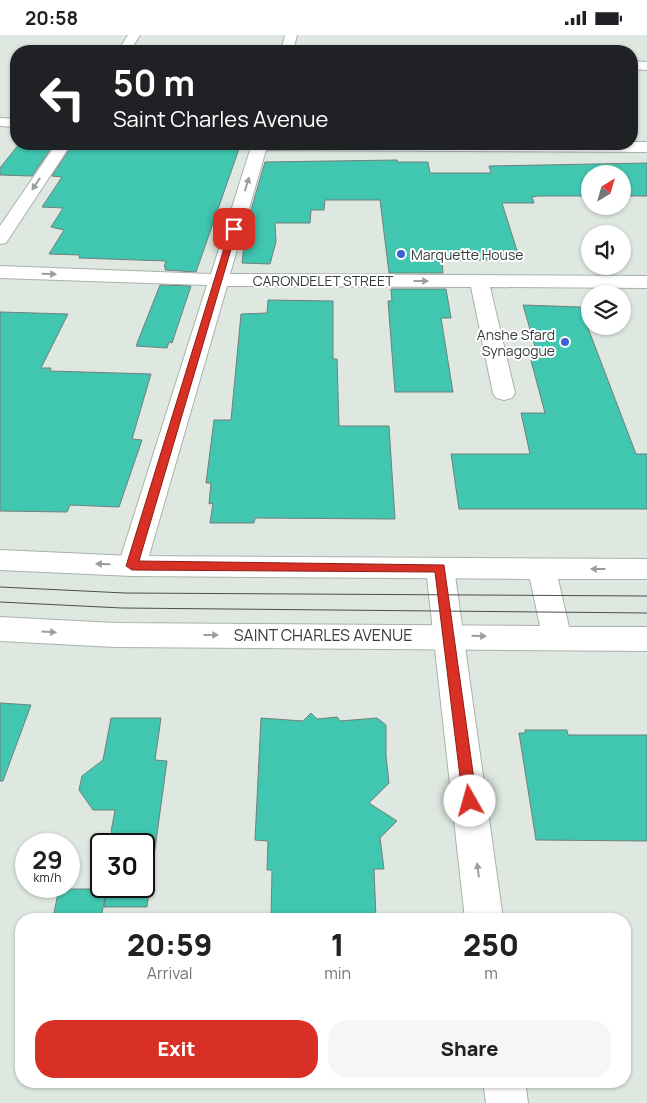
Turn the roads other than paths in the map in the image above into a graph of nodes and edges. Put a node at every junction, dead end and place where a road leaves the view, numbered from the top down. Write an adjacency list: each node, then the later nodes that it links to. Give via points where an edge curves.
1 (59, 150): 3 (street, one-way to 3)
2 (257, 150): 5 (street, one-way to 2)
3 (0, 239)
4 (0, 272): 5 (street, CARONDELET STREET, one-way to 5)
5 (218, 279): 6 (street, CARONDELET STREET, one-way to 6); 10 (street)
6 (478, 281): 7 (street, CARONDELET STREET); 8 (street)
7 (647, 282)
8 (504, 393)
9 (0, 560): 10 (street, one-way to 9)
10 (132, 566): 11 (street)
11 (440, 568): 12 (street); 15 (street)
12 (542, 569): 13 (street, one-way to 12); 16 (street)
13 (647, 569)
14 (0, 629): 15 (street, SAINT CHARLES AVENUE, one-way to 15, via 115,635)
15 (449, 636): 16 (street, SAINT CHARLES AVENUE, one-way to 16); 18 (street, one-way to 15)
16 (557, 637): 17 (street, SAINT CHARLES AVENUE)
17 (647, 639)
18 (483, 913)
19 (505, 1088): 20 (street)
20 (507, 1103)

